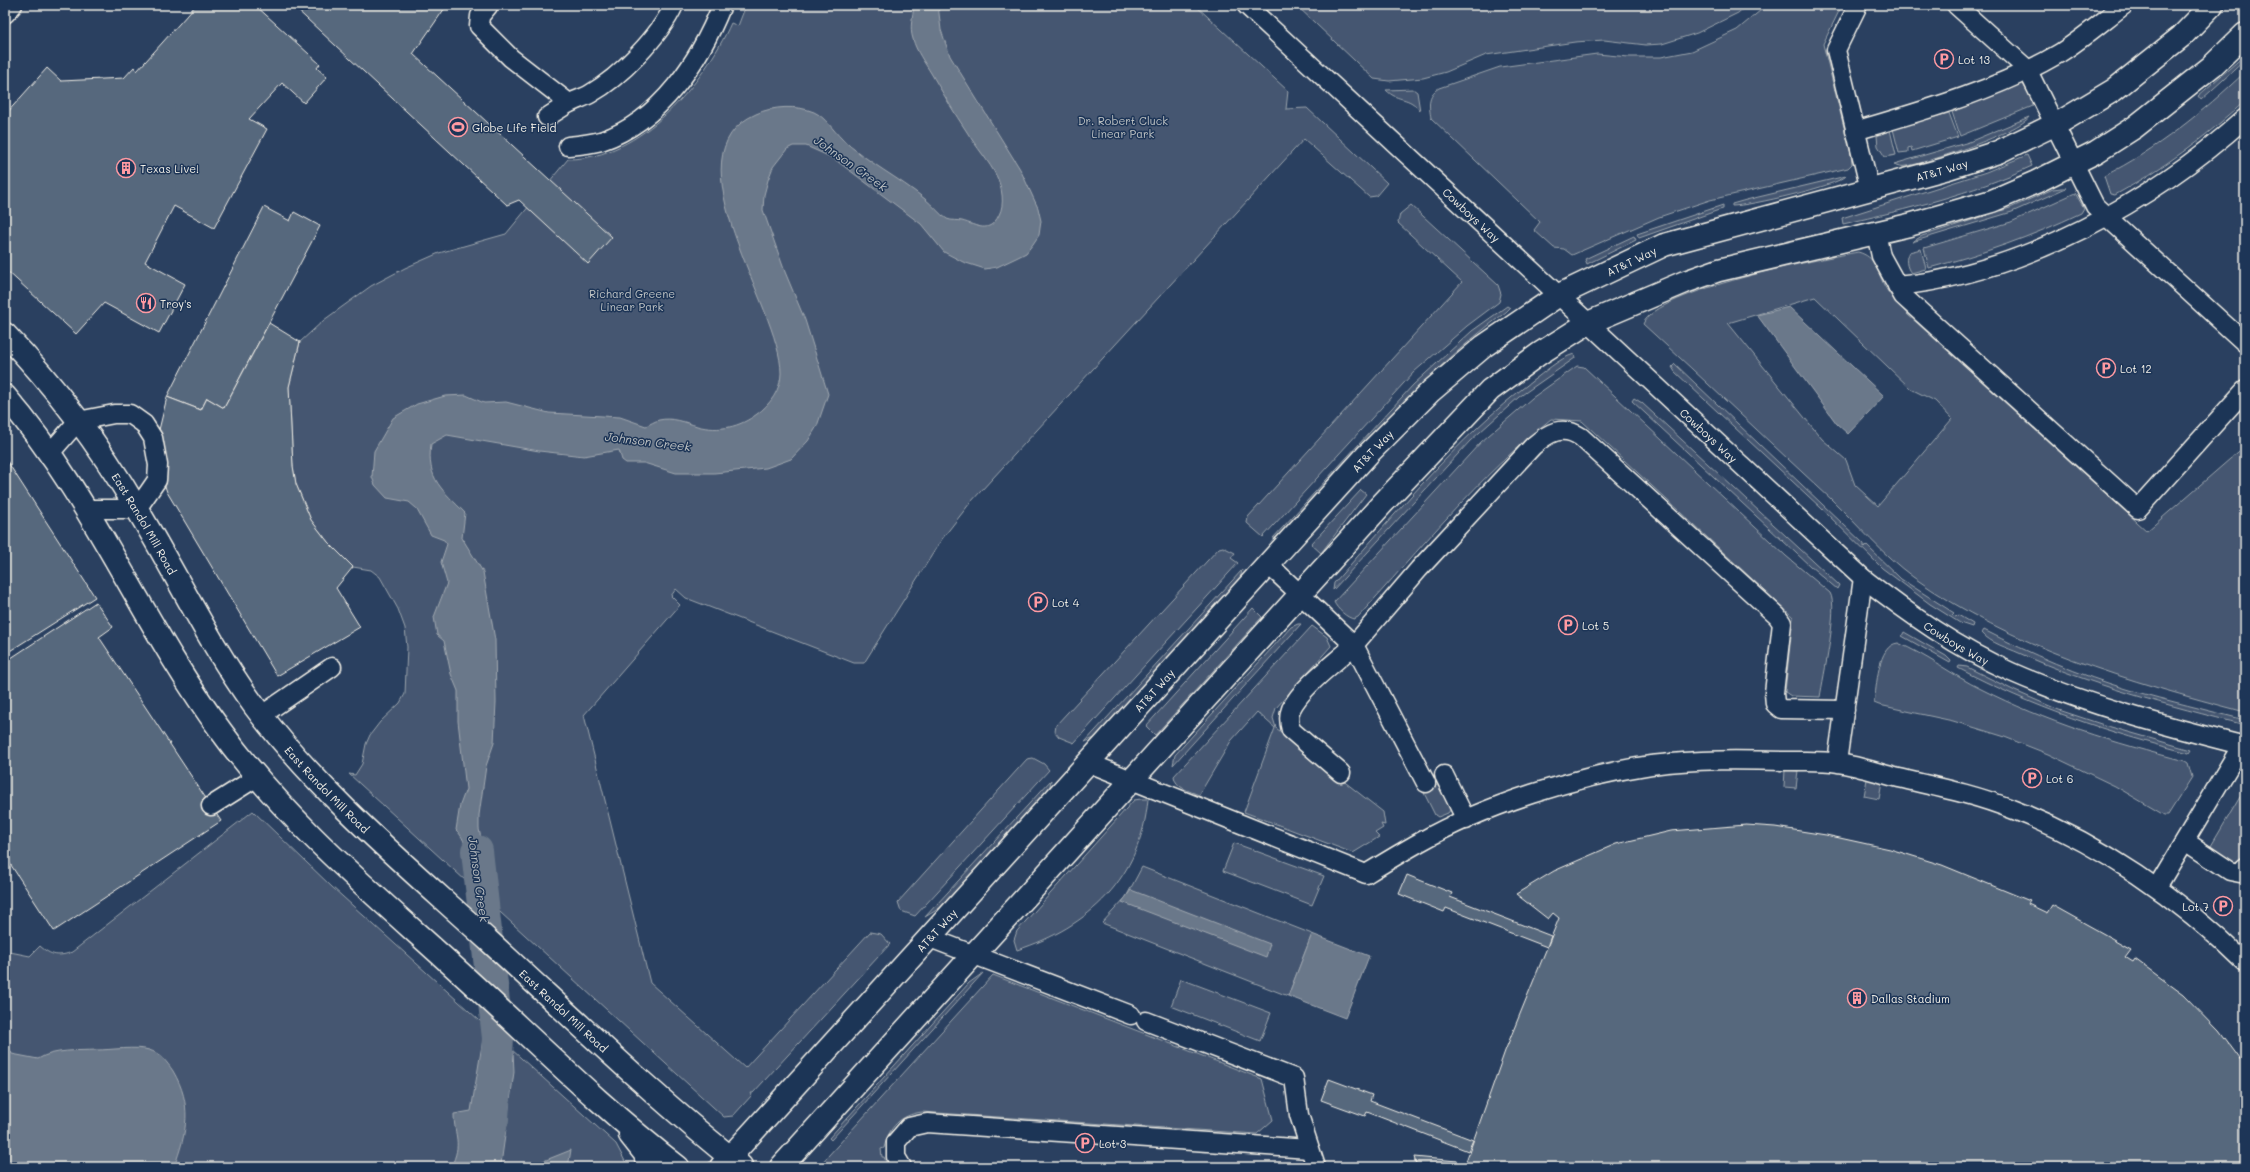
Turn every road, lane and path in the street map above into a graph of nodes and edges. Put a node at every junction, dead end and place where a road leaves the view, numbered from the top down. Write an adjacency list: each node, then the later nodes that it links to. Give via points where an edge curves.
1 (13, 5): 10 (street)
2 (489, 5): 13 (street, via 480,16 479,26 511,58)
3 (674, 5): 13 (street, via 653,37 620,72 591,94)
4 (722, 5): 18 (street, via 700,53 657,104 633,124 603,140)
5 (1246, 5): 24 (street, Cowboys Way)
6 (1858, 5): 17 (street, via 1836,50)
7 (1956, 5): 12 (street)
8 (2124, 5): 12 (street, via 2061,52)
9 (2212, 5): 16 (main road, AT&T Way, via 2182,36 2114,90)
10 (5, 14)
11 (2245, 34): 19 (main road, via 2212,66 2135,128)
12 (2027, 69): 16 (street); 17 (street, via 2003,82 1944,105)
13 (569, 103): 14 (street)
14 (547, 117)
15 (2245, 118): 21 (street, via 2190,164 2156,188)
16 (2055, 124): 19 (street); 20 (main road, AT&T Way, via 1998,152)
17 (1855, 130): 20 (street)
18 (568, 146)
19 (2074, 163): 21 (street, via 2095,206); 22 (main road, via 1992,201)
20 (1870, 190): 24 (main road, AT&T Way, via 1664,245)
21 (2106, 216): 23 (street, via 2055,241 1986,266 1944,278); 27 (street)
22 (1876, 233): 23 (street, via 1882,256); 25 (main road, via 1719,270 1652,294)
23 (1897, 286): 28 (street, via 1903,296 2138,509)
24 (1559, 295): 25 (street, Cowboys Way); 34 (main road, AT&T Way, via 1484,346 1431,391 1368,454)
25 (1588, 323): 35 (street, Cowboys Way); 36 (main road, via 1539,354 1490,390)
26 (5, 334): 30 (main road, East Randol Mill Road, via 39,371)
27 (2245, 343)
28 (2245, 390)
29 (5, 396): 31 (main road)
30 (78, 421): 31 (street); 33 (main road, East Randol Mill Road); 33 (street, via 114,414 130,414 144,424 157,451 157,480)
31 (50, 453): 32 (main road)
32 (88, 509): 33 (street); 46 (main road, via 115,561 196,697)
33 (137, 509): 40 (main road, East Randol Mill Road, via 219,655)
34 (1269, 565): 36 (street); 43 (main road, AT&T Way)
35 (1863, 578): 39 (street); 41 (street, Cowboys Way, via 1904,610 1952,641 2010,672 2119,712)
36 (1301, 593): 37 (street); 47 (main road)
37 (1354, 645): 39 (street, via 1419,569 1533,446 1549,433 1568,430 1581,437 1777,616 1782,624 1775,704 1782,709); 44 (street, via 1301,695 1291,710 1289,722 1291,730); 48 (street)
38 (332, 667): 40 (street)
39 (1845, 710): 42 (street)
40 (262, 715): 59 (main road, East Randol Mill Road, via 320,784)
41 (2244, 746): 51 (street)
42 (1838, 762): 50 (street, via 1722,761 1649,766 1555,787 1522,797); 53 (street, via 1939,786 2015,810 2083,843)
43 (1089, 763): 47 (street); 54 (main road, AT&T Way)
44 (1341, 773)
45 (1444, 774): 50 (street)
46 (257, 777): 49 (street); 57 (main road, via 307,831)
47 (1132, 779): 50 (street, via 1366,874 1422,840); 55 (main road)
48 (1426, 782)
49 (211, 806)
50 (1466, 820)
51 (2185, 841): 52 (street, via 2230,871 2240,872); 53 (street)
52 (2245, 867)
53 (2157, 887): 56 (street, via 2205,925)
54 (930, 938): 55 (street); 59 (main road, AT&T Way)
55 (974, 954): 58 (street, via 1294,1078 1299,1114); 62 (main road)
56 (2245, 963)
57 (608, 1107): 60 (main road, via 644,1154); 61 (main road)
58 (1309, 1149): 63 (street, via 927,1123 910,1127 896,1142 896,1157); 64 (street)
59 (731, 1164)
60 (648, 1167)
61 (678, 1167)
62 (781, 1167)
63 (902, 1167)
64 (1316, 1167)

